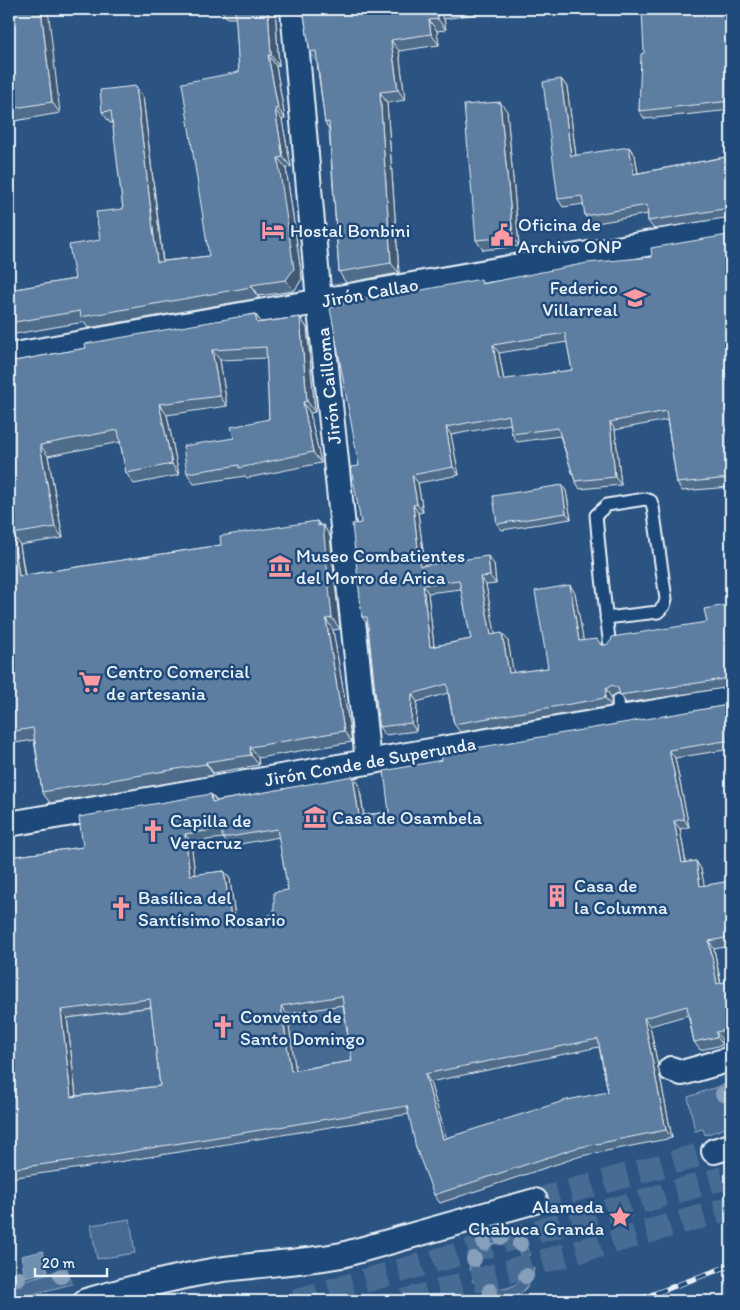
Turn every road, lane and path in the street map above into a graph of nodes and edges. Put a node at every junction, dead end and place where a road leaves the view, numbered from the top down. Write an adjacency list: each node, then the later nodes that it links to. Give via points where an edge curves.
1 (293, 9): 3 (street, Jirón Cailloma)
2 (731, 228): 3 (street, Jirón Callao)
3 (319, 301): 4 (street, Jirón Callao); 8 (street, Jirón Cailloma)
4 (9, 356)
5 (606, 618): 5 (lane, via 596,515 607,505 645,499 651,501 666,599 664,606 658,612); 6 (lane)
6 (610, 646)
7 (731, 699): 8 (street, Jirón Conde de Superunda, via 618,709)
8 (368, 762): 9 (street, Jirón Conde de Superunda)
9 (9, 824)
10 (731, 1059): 11 (street, via 682,1074)
11 (671, 1069)
12 (535, 1201): 13 (street, via 342,1255 224,1269)
13 (86, 1301)

